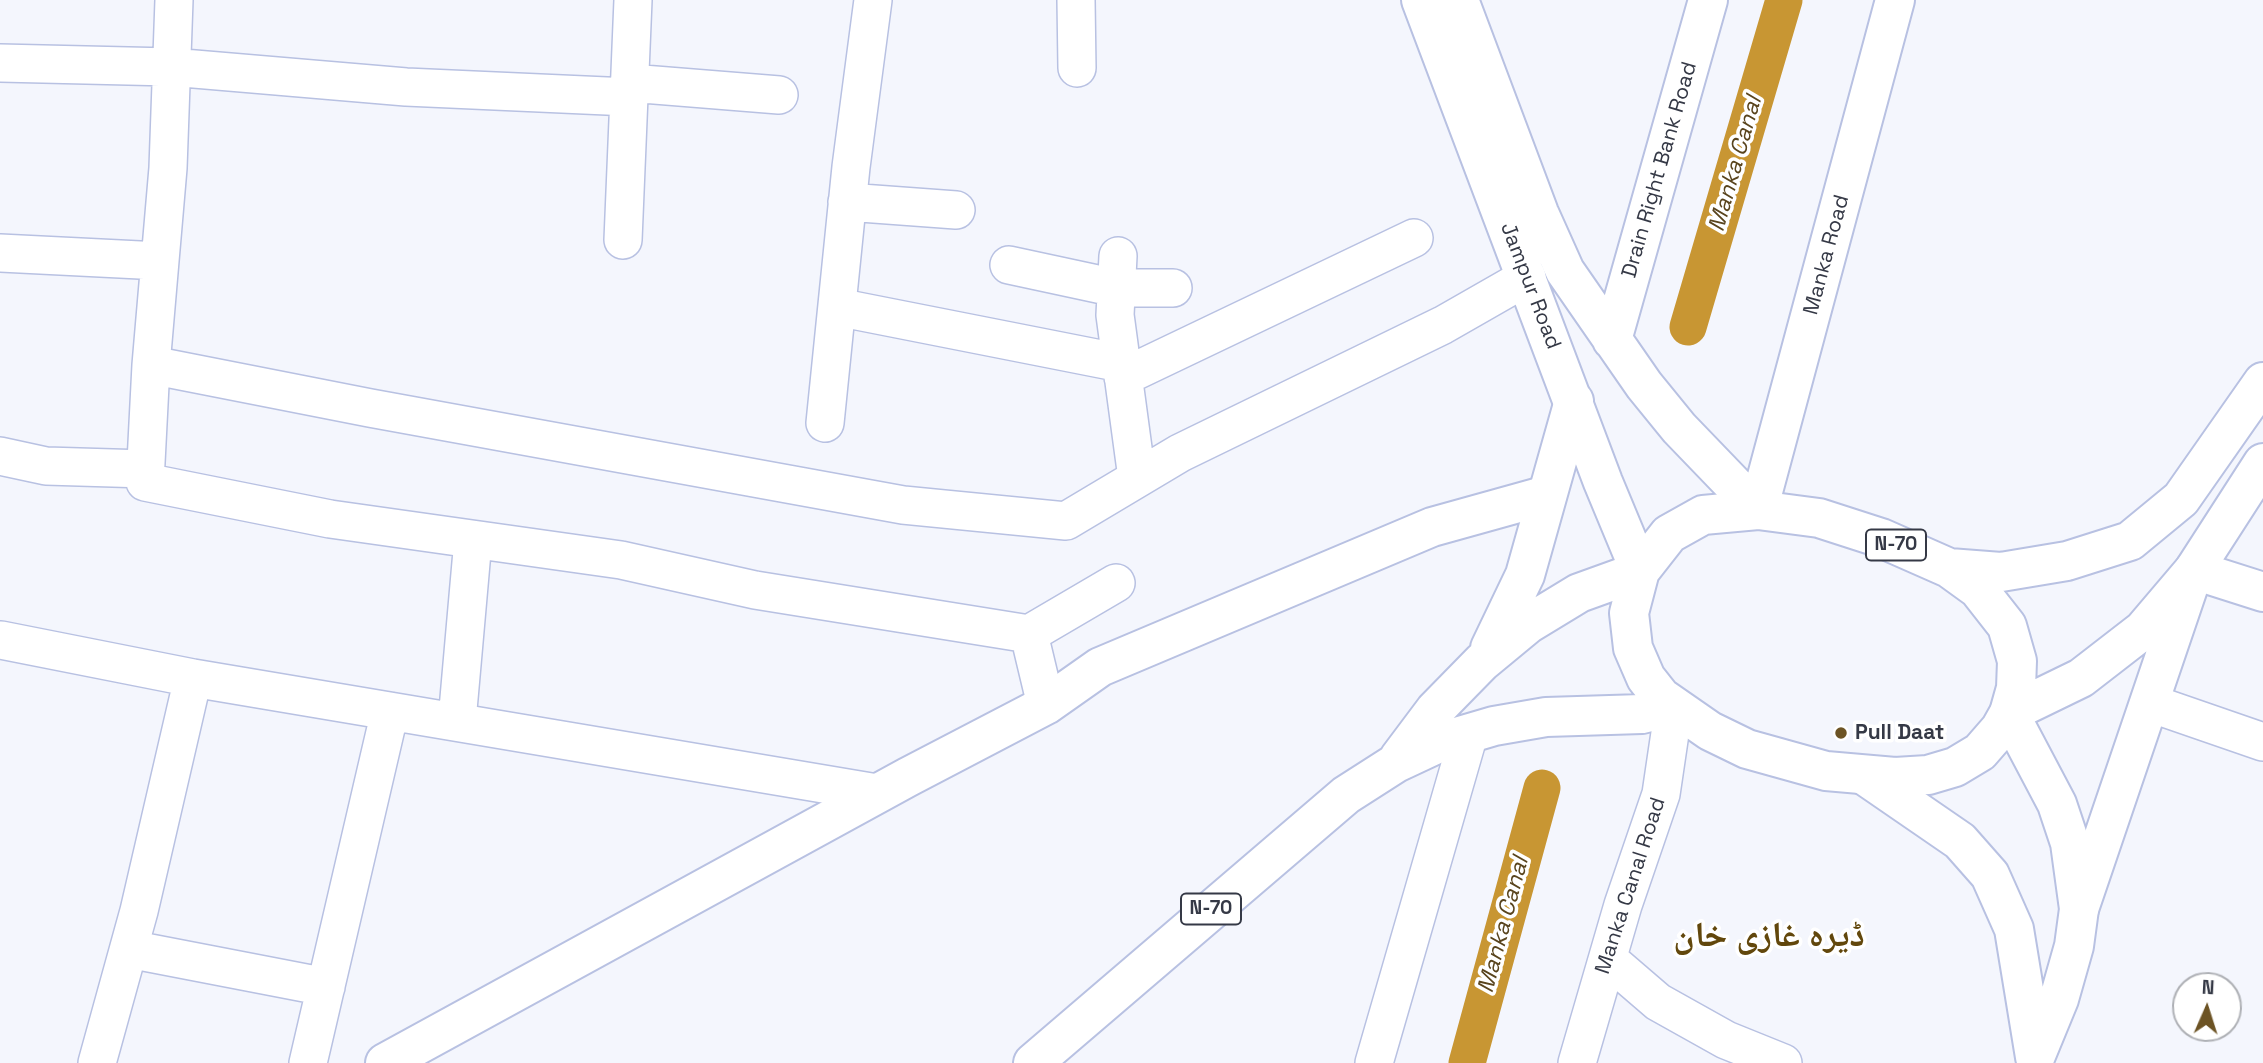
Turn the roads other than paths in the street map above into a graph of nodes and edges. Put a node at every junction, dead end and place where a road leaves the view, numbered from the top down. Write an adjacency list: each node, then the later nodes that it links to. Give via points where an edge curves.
1 (174, 0): 10 (street)
2 (633, 0): 12 (street)
3 (873, 0): 14 (street)
4 (1076, 0): 11 (street)
5 (1421, 0): 22 (main road, Jampur Road)
6 (1460, 0): 25 (main road, Jampur Road, via 1539,213 1565,271)
7 (1708, 0): 25 (main road, Drain Right Bank Road)
8 (1895, 0): 36 (main road, Manka Road)
9 (0, 63): 10 (street)
10 (171, 67): 12 (street, via 406,87); 19 (street)
11 (1077, 68)
12 (629, 90): 13 (street); 17 (street)
13 (779, 95)
14 (847, 202): 15 (street); 24 (street)
15 (956, 210)
16 (1414, 238): 27 (street)
17 (623, 240)
18 (0, 254): 19 (street)
19 (160, 261): 26 (street)
20 (1009, 265): 21 (street)
21 (1117, 272): 23 (street); 27 (street, via 1115,315)
22 (1527, 277): 29 (main road, Jampur Road); 34 (street, via 1443,325)
23 (1173, 288)
24 (837, 307): 27 (street); 30 (street)
25 (1612, 341): 36 (main road, Jampur Road, via 1679,428)
26 (151, 365): 33 (street); 34 (street, via 904,505 1066,521)
27 (1122, 370): 34 (street)
28 (2263, 382): 38 (main road, N-70, via 2180,499 2130,541 2067,561 2001,572)
29 (1574, 401): 35 (main road); 40 (main road, Jampur Road)
30 (825, 423)
31 (0, 456): 33 (street, via 46,466)
32 (2263, 463): 39 (main road, N-70)
33 (146, 469): 37 (street, via 145,482 330,519)
34 (1137, 478)
35 (1547, 495): 45 (main road, via 1525,575); 48 (main road, via 1432,527 1301,580 1100,667)
36 (1758, 510): 38 (main road, N-70, via 1819,518 1881,538); 40 (main road, N-70, via 1703,515 1669,534)
37 (473, 540): 43 (street, via 621,560 755,590); 52 (street)
38 (1949, 568): 51 (main road, N-70, via 1978,589 2007,626 2017,661)
39 (2194, 570): 42 (main road); 47 (main road); 51 (main road, N-70, via 2143,629 2081,678)
40 (1640, 571): 45 (main road, N-70, via 1579,593 1528,624); 49 (main road, N-70, via 1629,613 1633,648 1646,678)
41 (1116, 583): 43 (street)
42 (2263, 592)
43 (1029, 634): 48 (street)
44 (0, 640): 46 (street)
45 (1482, 662): 55 (main road, N-70, via 1435,710)
46 (193, 678): 50 (street); 59 (street)
47 (2150, 704): 54 (street); 58 (main road)
48 (1046, 705): 57 (main road)
49 (1674, 706): 53 (main road, N-70, via 1642,714 1546,717); 56 (main road, N-70, via 1747,749 1815,769); 60 (street, Manka Canal Road, via 1661,794)
50 (390, 711): 52 (street); 61 (street)
51 (2009, 713): 56 (main road, N-70, via 1980,752 1955,767 1928,775); 58 (main road, via 2057,804 2070,843)
52 (457, 721): 57 (street)
53 (1469, 734): 55 (main road, N-70); 67 (street)
54 (2263, 742)
55 (1396, 763): 66 (main road, N-70, via 1346,795)
56 (1864, 775): 62 (main road, via 1960,841 1990,875 2014,929)
57 (877, 793): 65 (main road)
58 (2079, 909): 62 (main road, via 2059,999)
59 (129, 949): 61 (street); 63 (street)
60 (1608, 959): 68 (street, Manka Canal Road); 69 (street, via 1658,1002 1726,1040)
61 (326, 987): 64 (street)
62 (2035, 1059)
63 (97, 1063)
64 (308, 1063)
65 (385, 1063)
66 (1033, 1063)
67 (1374, 1063)
68 (1577, 1063)
69 (1783, 1063)

